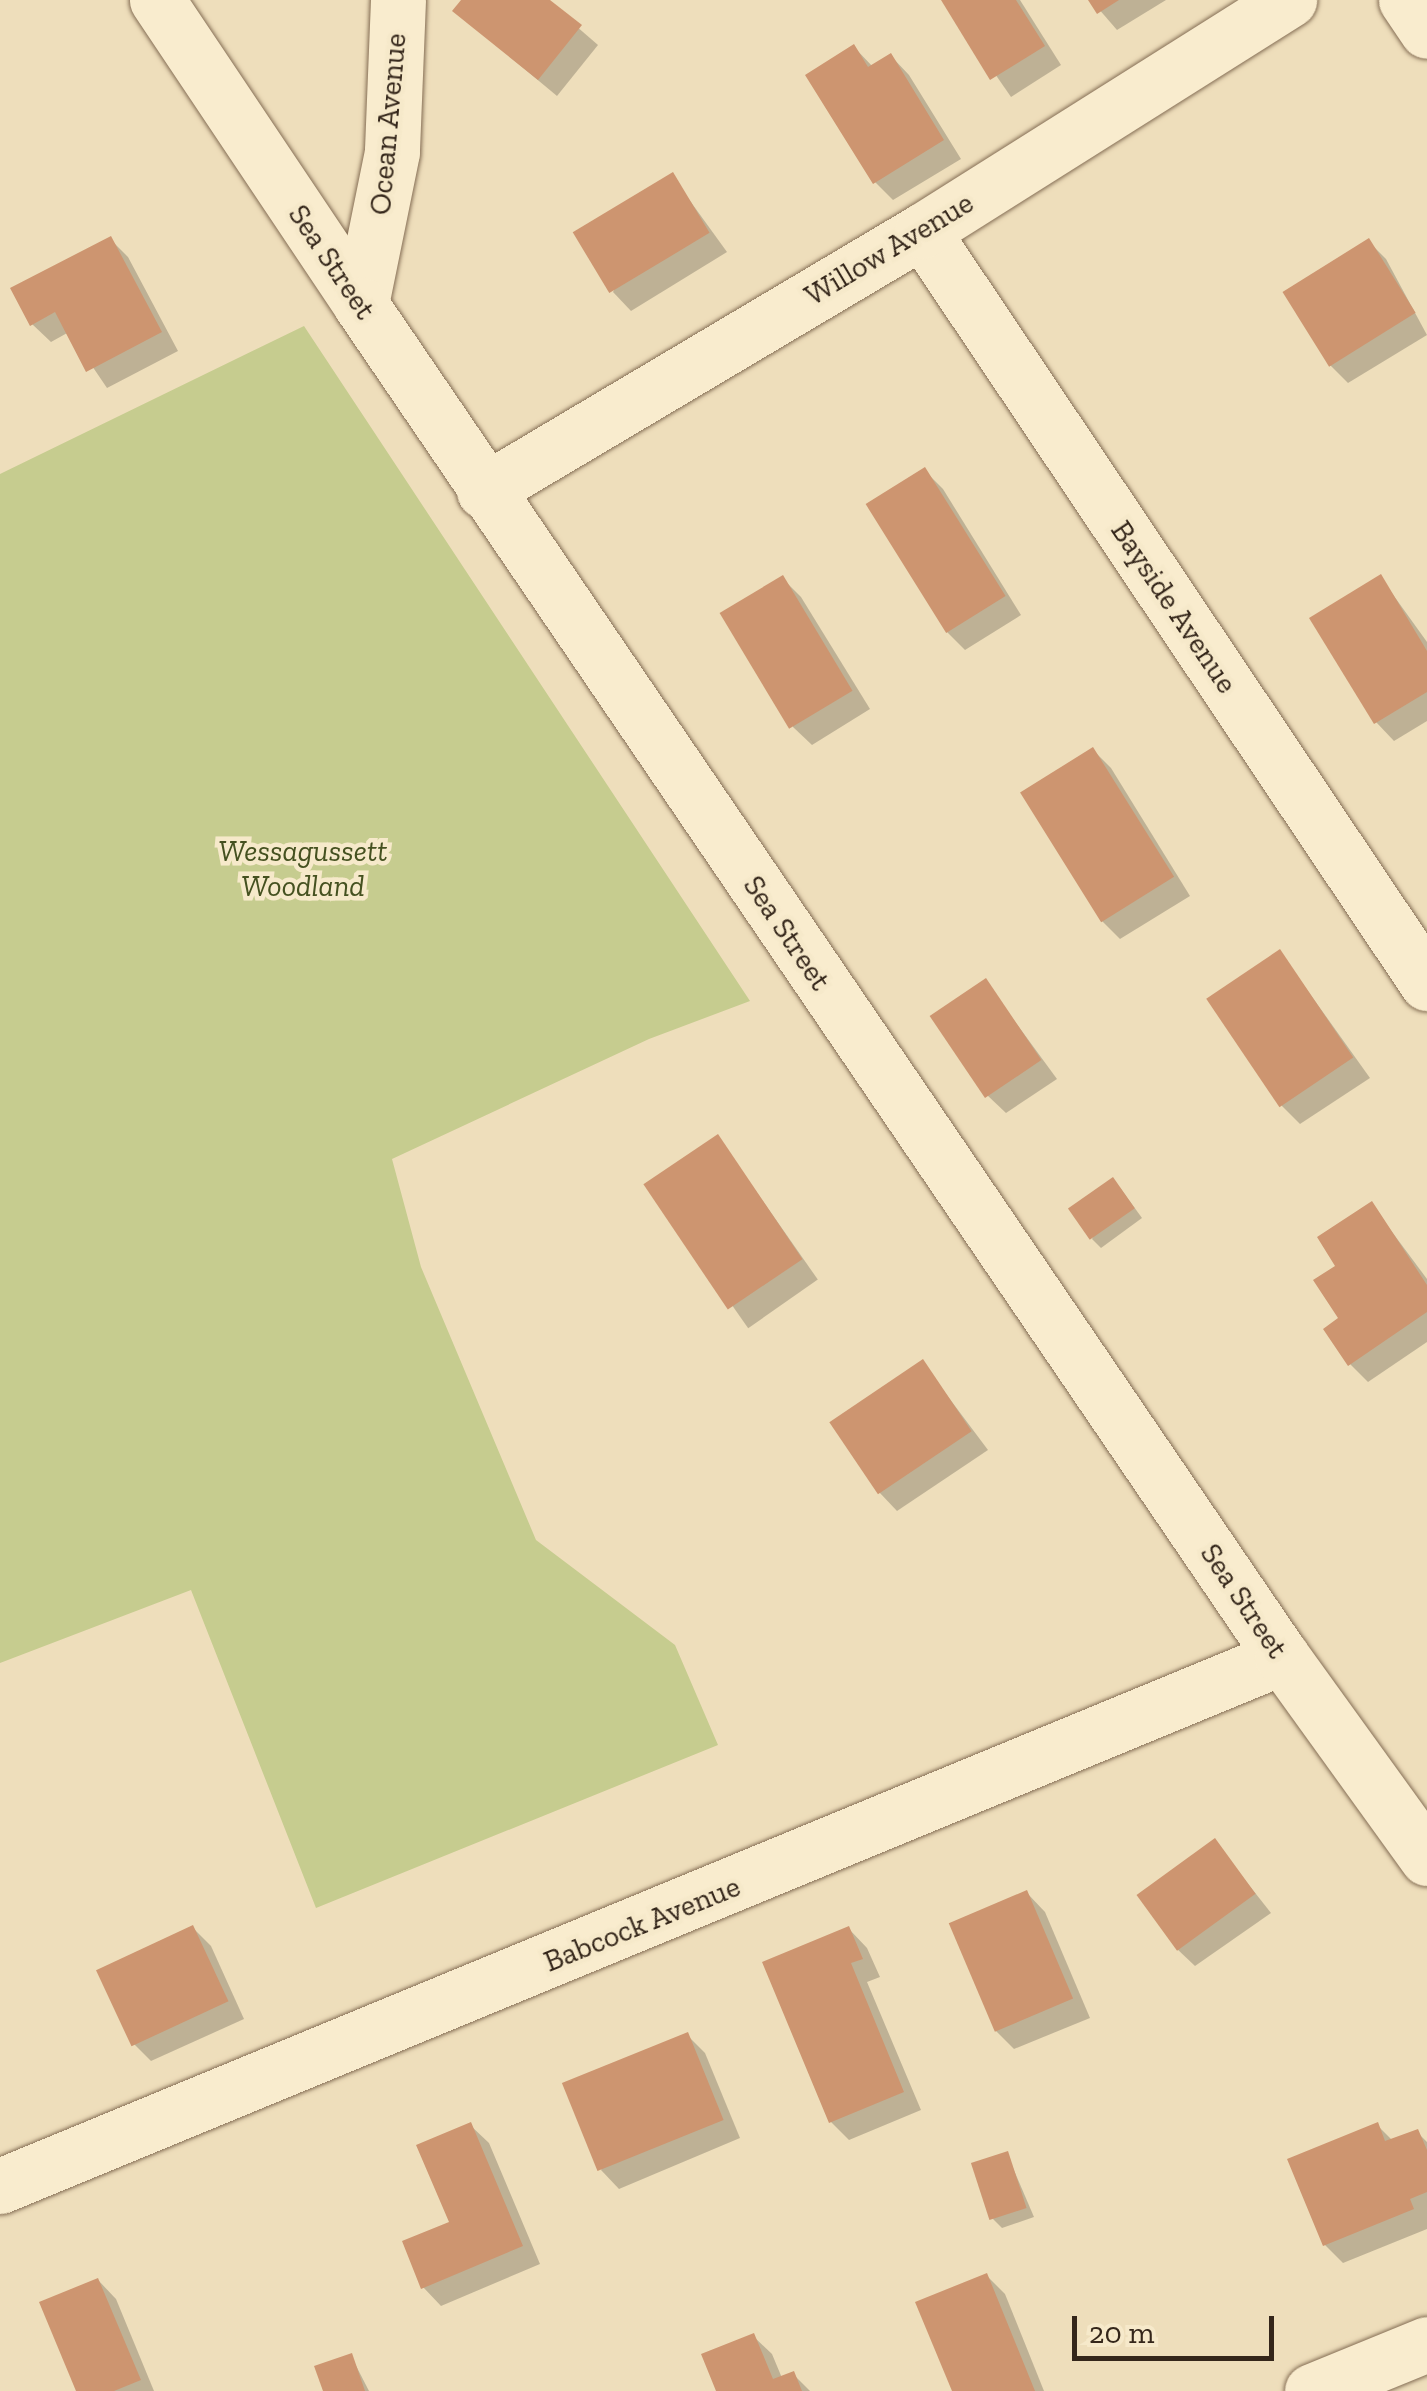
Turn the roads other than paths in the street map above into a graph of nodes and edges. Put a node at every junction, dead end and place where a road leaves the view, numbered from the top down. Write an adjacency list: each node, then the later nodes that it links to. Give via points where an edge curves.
1 (158, 0): 7 (street, Sea Street)
2 (398, 0): 7 (street, Ocean Avenue, via 392,152)
3 (1289, 0): 6 (street, Willow Avenue)
4 (1406, 0): 5 (street)
5 (1427, 31)
6 (922, 231): 8 (street, Willow Avenue); 9 (street, Bayside Avenue)
7 (361, 305): 8 (street, Sea Street)
8 (484, 491): 10 (street, Sea Street)
9 (1427, 983)
10 (1282, 1657): 11 (street, Sea Street); 12 (street, Babcock Avenue)
11 (1427, 1858)
12 (0, 2186)
13 (1427, 2344): 14 (street)
14 (1312, 2391)

